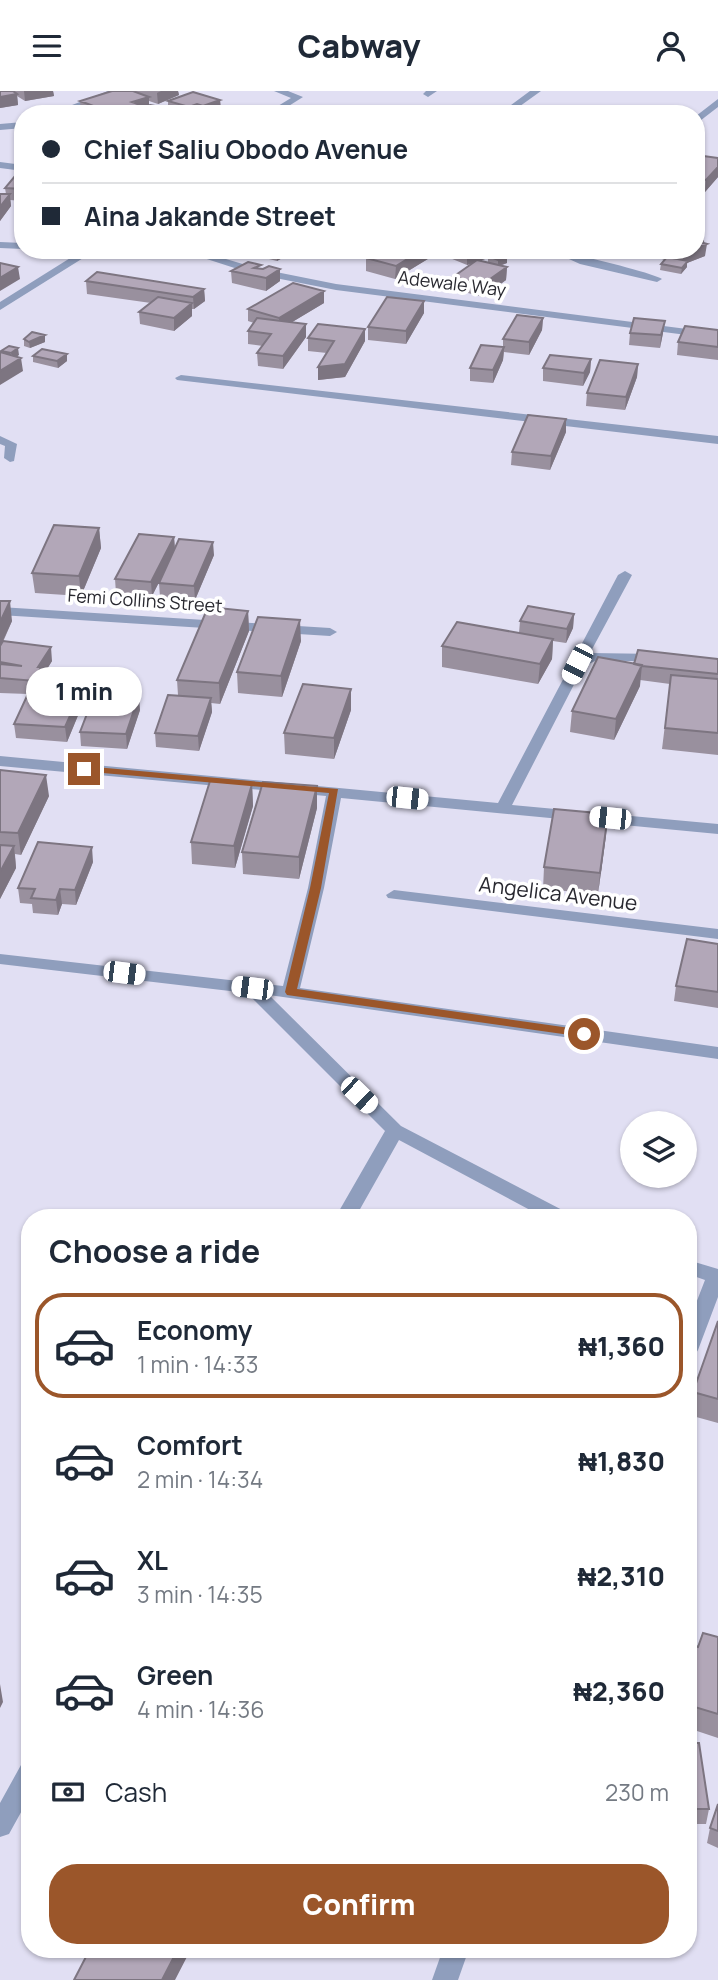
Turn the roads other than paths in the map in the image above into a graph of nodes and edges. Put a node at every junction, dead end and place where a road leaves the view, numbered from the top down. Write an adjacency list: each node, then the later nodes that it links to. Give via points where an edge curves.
1 (116, 91): 4 (street)
2 (279, 91): 5 (street, via 298,97)
3 (536, 91): 6 (street)
4 (78, 105)
5 (284, 105)
6 (516, 105)
7 (77, 259): 11 (street)
8 (214, 259): 12 (street, Adewale Way, via 336,287)
9 (576, 259): 10 (street)
10 (657, 279)
11 (0, 307)
12 (718, 337)
13 (181, 378): 15 (street)
14 (0, 440): 16 (street, via 12,446)
15 (718, 440)
16 (10, 458)
17 (625, 575): 21 (street)
18 (0, 611): 19 (street, Femi Collins Street)
19 (330, 632)
20 (678, 660): 21 (street, via 595,656)
21 (577, 664): 24 (street)
22 (0, 761): 23 (street)
23 (335, 791): 24 (street); 30 (street)
24 (503, 808): 25 (street)
25 (718, 829)
26 (394, 895): 27 (street, Angelica Avenue)
27 (718, 934)
28 (0, 959): 29 (street)
29 (252, 988): 30 (street); 32 (street)
30 (290, 992): 31 (street)
31 (718, 1053)
32 (395, 1130): 33 (street); 34 (street)
33 (350, 1209)
34 (544, 1209)
35 (697, 1269): 36 (street)
36 (717, 1277): 37 (street)
37 (697, 1327)
38 (21, 1789): 39 (street)
39 (0, 1826)
40 (453, 1958): 41 (street)
41 (445, 1980)

